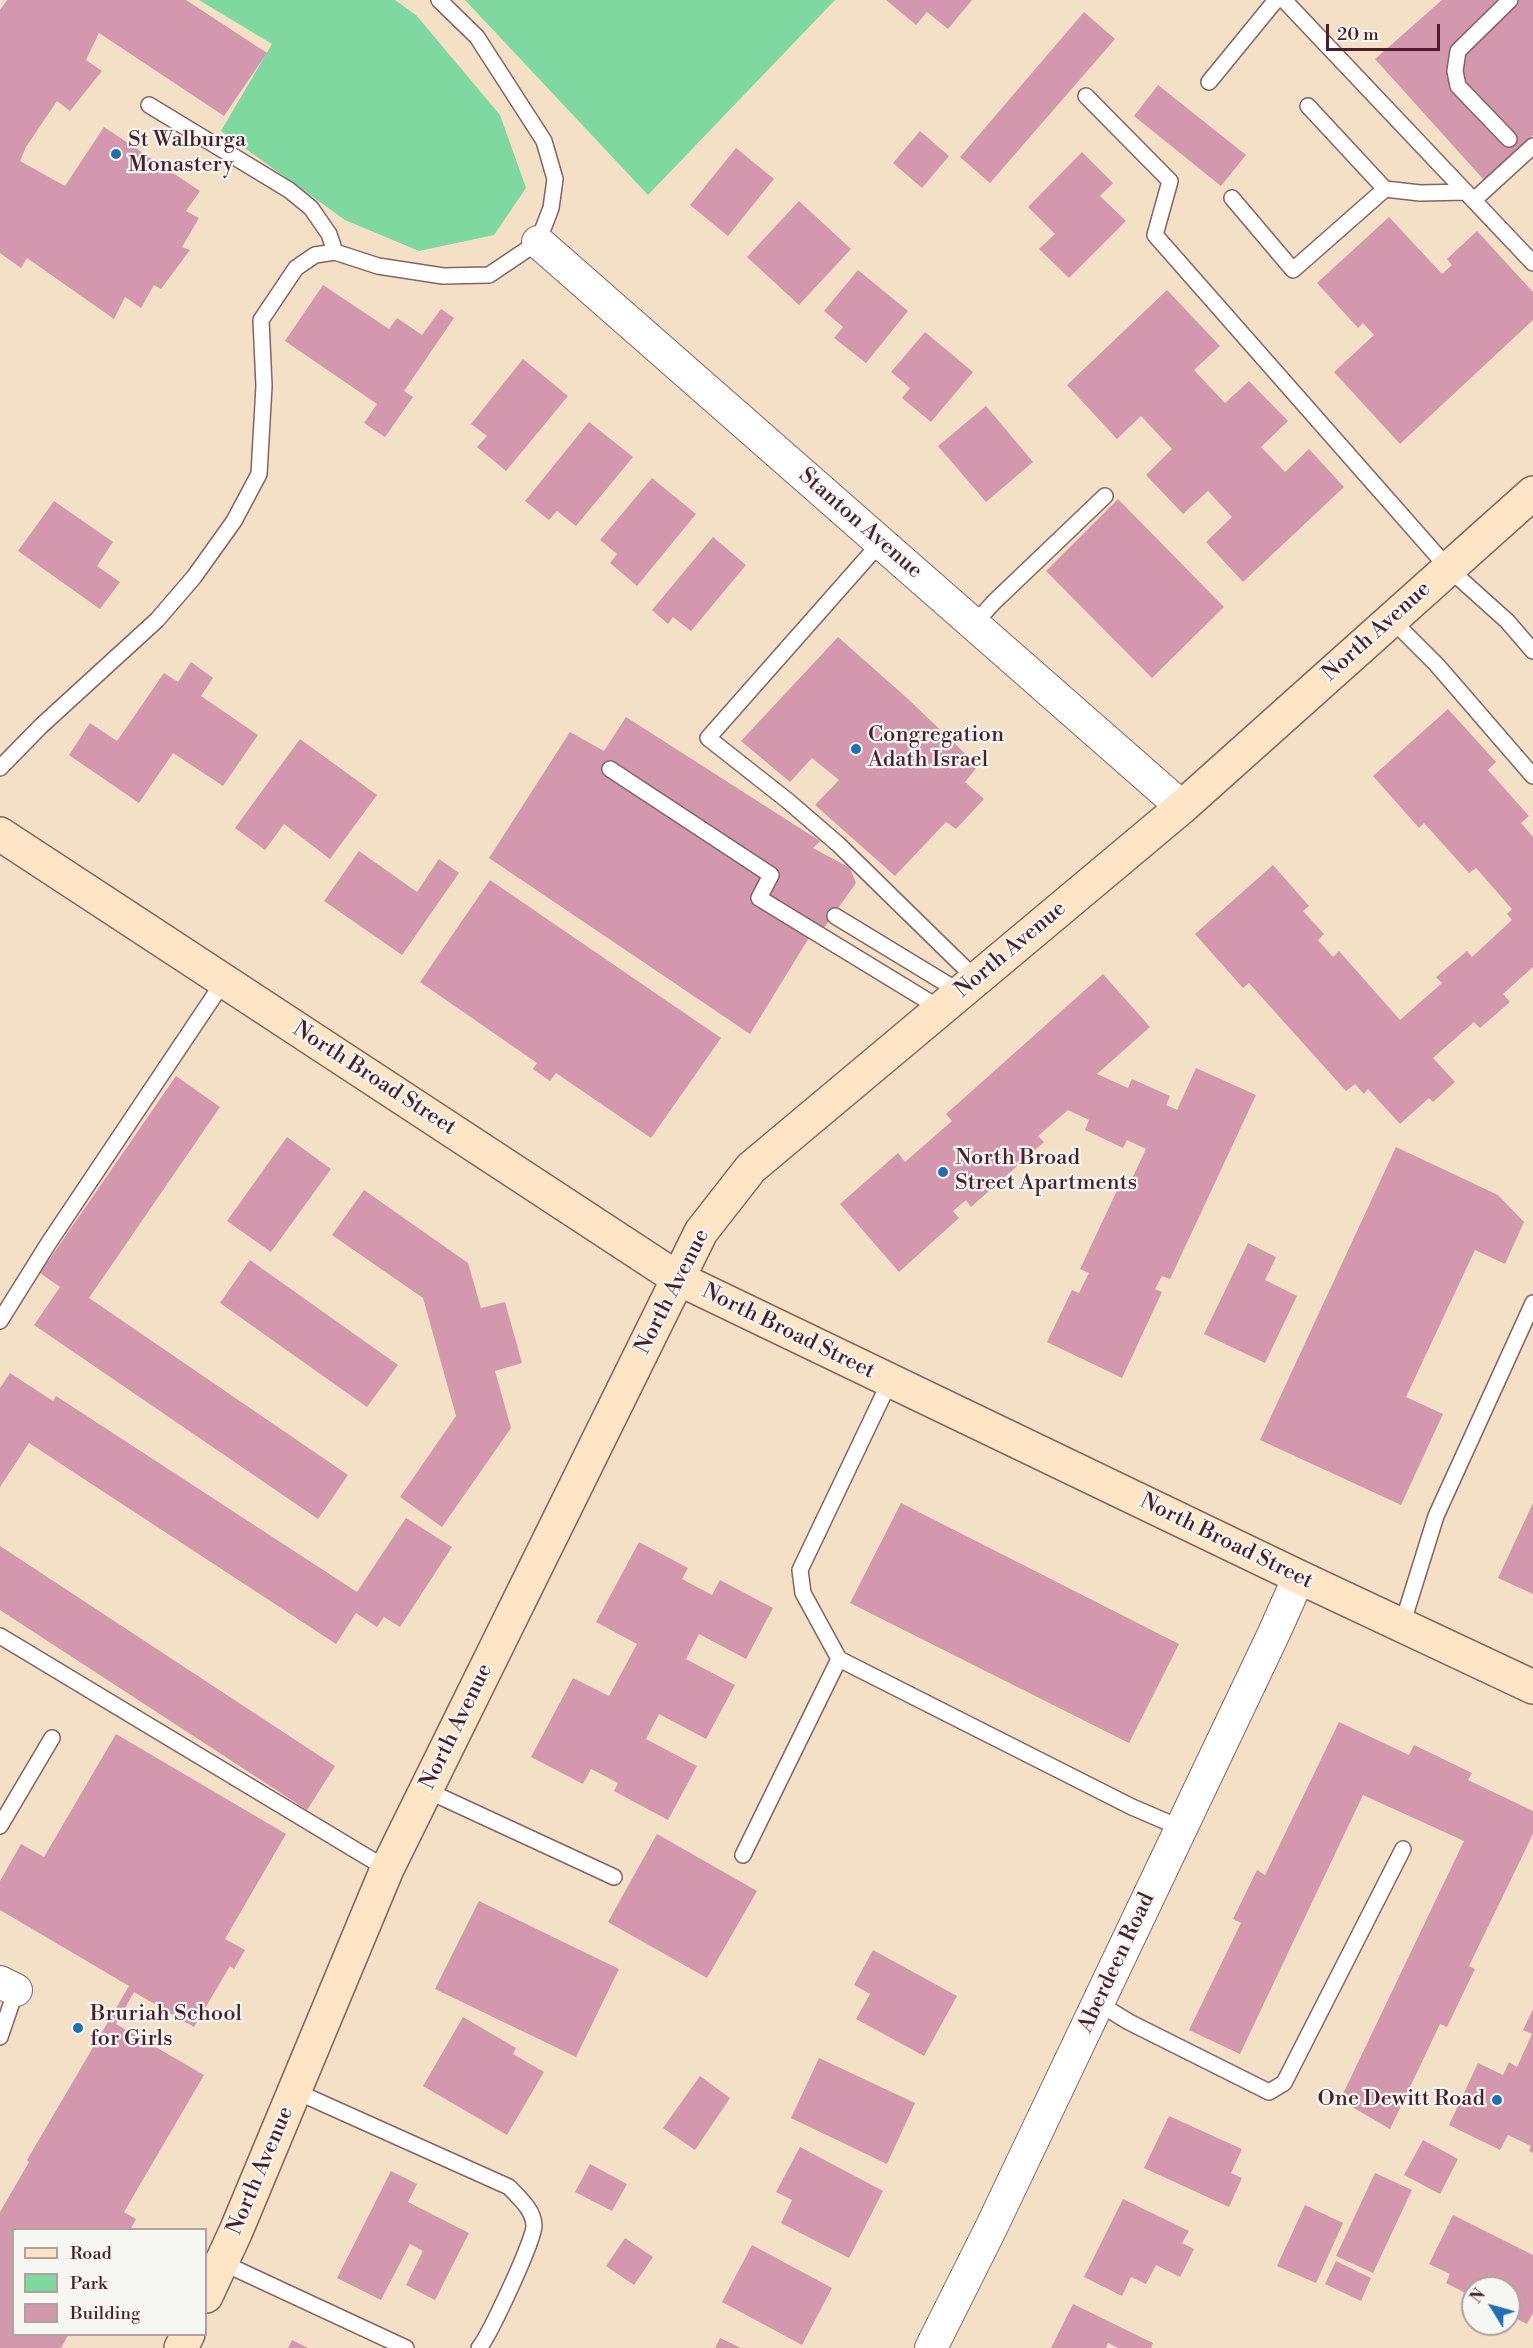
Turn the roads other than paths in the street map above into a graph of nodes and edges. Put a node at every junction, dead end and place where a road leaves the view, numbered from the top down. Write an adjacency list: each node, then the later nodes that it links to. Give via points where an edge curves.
1 (439, 0): 14 (lane, via 477,37 544,141 555,180 551,208)
2 (1276, 0): 5 (lane)
3 (1284, 0): 12 (lane)
4 (1510, 0): 9 (lane, via 1458,51 1455,71 1458,86)
5 (1209, 82)
6 (1086, 96): 20 (lane, via 1170,181 1155,236)
7 (149, 105): 15 (lane, via 289,190 311,208 328,234)
8 (1308, 106): 11 (lane)
9 (1509, 139)
10 (1533, 146): 12 (lane)
11 (1385, 189): 12 (lane); 13 (lane, via 1293,270)
12 (1470, 196): 16 (lane)
13 (1232, 198)
14 (538, 242): 15 (lane, via 489,275 443,276 378,266); 19 (street, Stanton Avenue)
15 (334, 252): 24 (lane, via 315,255 296,268 261,320 264,386 259,474 234,521 157,620)
16 (1533, 263)
17 (1533, 493): 20 (main road, North Avenue)
18 (1104, 496): 22 (lane)
19 (881, 542): 22 (street, Stanton Avenue); 31 (lane, via 708,738 839,845)
20 (1449, 568): 21 (main road, North Avenue); 23 (lane, via 1507,621)
21 (1389, 618): 26 (lane, via 1437,665); 27 (main road, North Avenue)
22 (974, 624): 27 (street, Stanton Avenue)
23 (1533, 651)
24 (0, 768)
25 (610, 769): 31 (lane, via 771,875 759,898)
26 (1533, 776)
27 (1182, 807): 31 (main road, North Avenue)
28 (4, 844): 30 (main road, North Broad Street)
29 (835, 916): 31 (lane)
30 (224, 981): 32 (main road, North Broad Street); 34 (lane)
31 (959, 994): 32 (main road, North Avenue, via 751,1168 701,1232)
32 (677, 1278): 35 (main road, North Broad Street); 42 (main road, North Avenue)
33 (1533, 1303): 37 (lane, via 1436,1516)
34 (0, 1321)
35 (890, 1380): 36 (main road, North Broad Street); 39 (lane, via 800,1570 804,1593)
36 (1299, 1577): 37 (main road, North Broad Street); 44 (street, Aberdeen Road)
37 (1402, 1625): 40 (main road, North Broad Street)
38 (0, 1636): 47 (lane)
39 (839, 1659): 44 (lane); 46 (lane)
40 (1533, 1687)
41 (52, 1738): 43 (lane)
42 (426, 1790): 47 (main road, North Avenue); 48 (lane)
43 (0, 1826)
44 (1181, 1828): 50 (street, Aberdeen Road)
45 (1403, 1849): 50 (lane, via 1284,2083 1269,2092)
46 (743, 1855)
47 (387, 1869): 52 (main road, North Avenue)
48 (614, 1877)
49 (8, 1986): 51 (lane)
50 (1098, 2003): 57 (street, Aberdeen Road)
51 (0, 2037)
52 (295, 2091): 53 (main road, North Avenue); 56 (lane, via 509,2187 527,2206 534,2225 530,2247)
53 (222, 2262): 54 (main road, North Avenue); 55 (lane)
54 (207, 2294)
55 (406, 2348)
56 (479, 2348)
57 (931, 2348)

